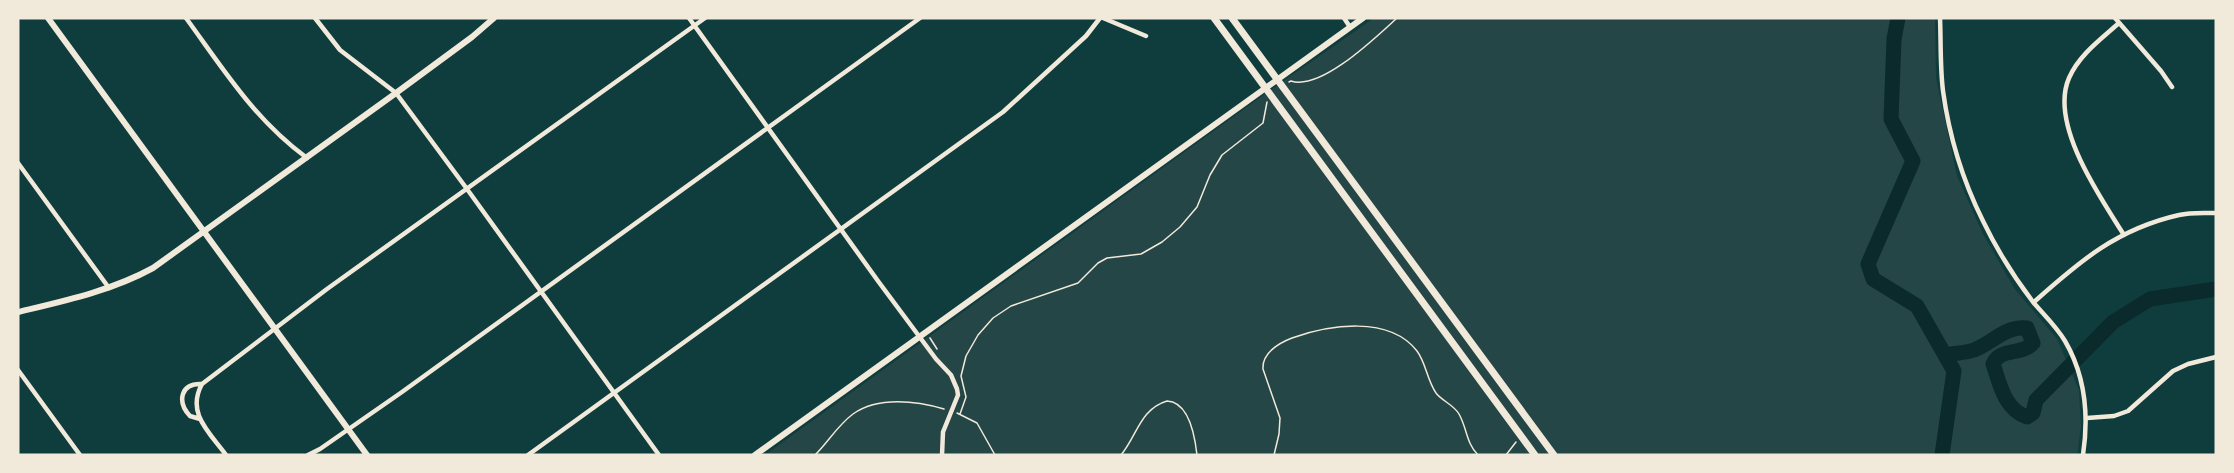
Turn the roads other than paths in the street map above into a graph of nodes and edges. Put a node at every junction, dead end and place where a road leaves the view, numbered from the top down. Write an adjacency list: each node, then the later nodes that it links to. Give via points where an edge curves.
1 (48, 18): 29 (street)
2 (186, 18): 24 (street, via 257,114)
3 (315, 18): 22 (street, via 340,50)
4 (494, 18): 22 (street)
5 (688, 18): 16 (street)
6 (705, 18): 16 (street)
7 (920, 18): 23 (street)
8 (1101, 18): 18 (street); 28 (street, via 1003,112)
9 (1214, 18): 21 (main road)
10 (1232, 18): 19 (main road)
11 (1344, 18): 17 (street)
12 (1363, 18): 17 (street)
13 (1940, 18): 33 (street, via 1943,89 1957,155 1992,240)
14 (2115, 18): 15 (street)
15 (2119, 23): 20 (street); 30 (street, via 2079,61 2064,98 2074,143 2095,190)
16 (694, 26): 23 (street); 26 (street)
17 (1350, 27): 19 (street)
18 (1146, 36)
19 (1276, 80): 21 (street); 53 (main road)
20 (2172, 87)
21 (1266, 88): 36 (street); 52 (main road)
22 (396, 93): 24 (street); 26 (street)
23 (767, 128): 28 (street); 32 (street)
24 (307, 158): 29 (street)
25 (18, 163): 31 (street)
26 (467, 189): 32 (street); 35 (street)
27 (2216, 213): 30 (street, via 2181,214)
28 (841, 229): 36 (street); 40 (street)
29 (205, 231): 31 (street, via 153,268); 35 (street)
30 (2124, 235): 33 (street, via 2080,261)
31 (110, 288): 34 (street)
32 (541, 291): 40 (street); 43 (street)
33 (2034, 302): 41 (street, via 2065,341 2082,381)
34 (18, 312)
35 (275, 329): 39 (street); 43 (street)
36 (919, 336): 50 (street); 51 (street, via 951,375 957,389 956,402 943,432)
37 (2216, 357): 41 (street, via 2174,372 2128,411)
38 (18, 370): 44 (street)
39 (202, 384): 42 (street, via 195,401); 42 (street, via 188,386 183,398 186,412)
40 (614, 392): 48 (street); 49 (street)
41 (2087, 418): 54 (street)
42 (200, 419): 45 (street)
43 (348, 430): 46 (street); 47 (street)
44 (80, 455)
45 (225, 455)
46 (308, 455)
47 (367, 455)
48 (528, 455)
49 (659, 455)
50 (755, 455)
51 (942, 455)
52 (1535, 455)
53 (1554, 455)
54 (2083, 455)

